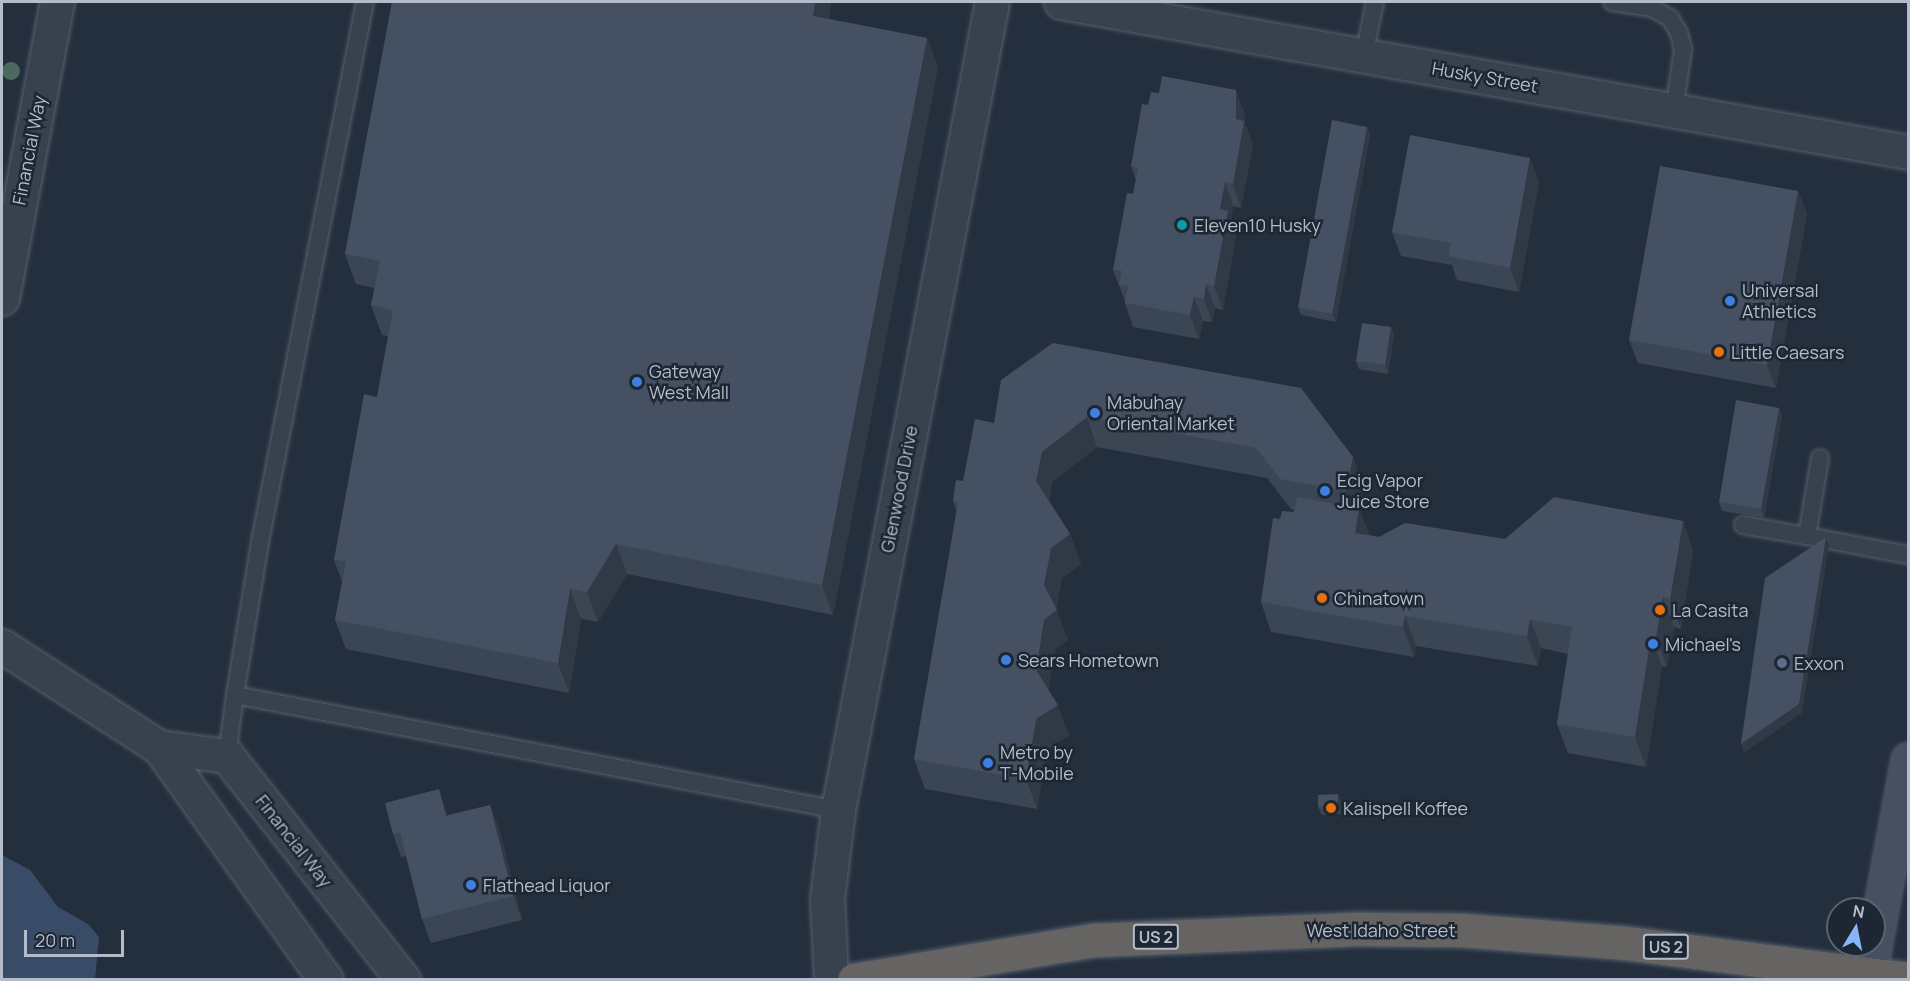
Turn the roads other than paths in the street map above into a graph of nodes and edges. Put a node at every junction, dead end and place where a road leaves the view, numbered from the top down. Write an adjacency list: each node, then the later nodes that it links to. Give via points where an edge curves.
1 (57, 2): 10 (street, Financial Way)
2 (365, 2): 16 (lane, via 260,542)
3 (992, 2): 20 (street, Glenwood Drive)
4 (1060, 2): 7 (street, Husky Street)
5 (1375, 2): 7 (lane)
6 (1612, 2): 8 (lane, via 1652,8 1670,18 1679,33 1683,49)
7 (1364, 55): 8 (street, Husky Street)
8 (1674, 111): 9 (street, Husky Street)
9 (1908, 152)
10 (2, 298)
11 (1820, 458): 13 (lane)
12 (1743, 525): 13 (lane)
13 (1807, 536): 14 (lane)
14 (1908, 555)
15 (2, 646): 17 (street)
16 (235, 695): 18 (lane); 20 (lane)
17 (159, 747): 18 (street); 24 (street)
18 (227, 756): 25 (street, Financial Way)
19 (1908, 760): 21 (main road)
20 (838, 810): 22 (street, Glenwood Drive, via 827,899)
21 (1869, 973): 22 (highway, West Idaho Street / US 2, via 1626,943 1462,930 1361,929 1095,940); 23 (highway, West Idaho Street / US 2)
22 (852, 979)
23 (1908, 979)
24 (326, 980)
25 (403, 980)

